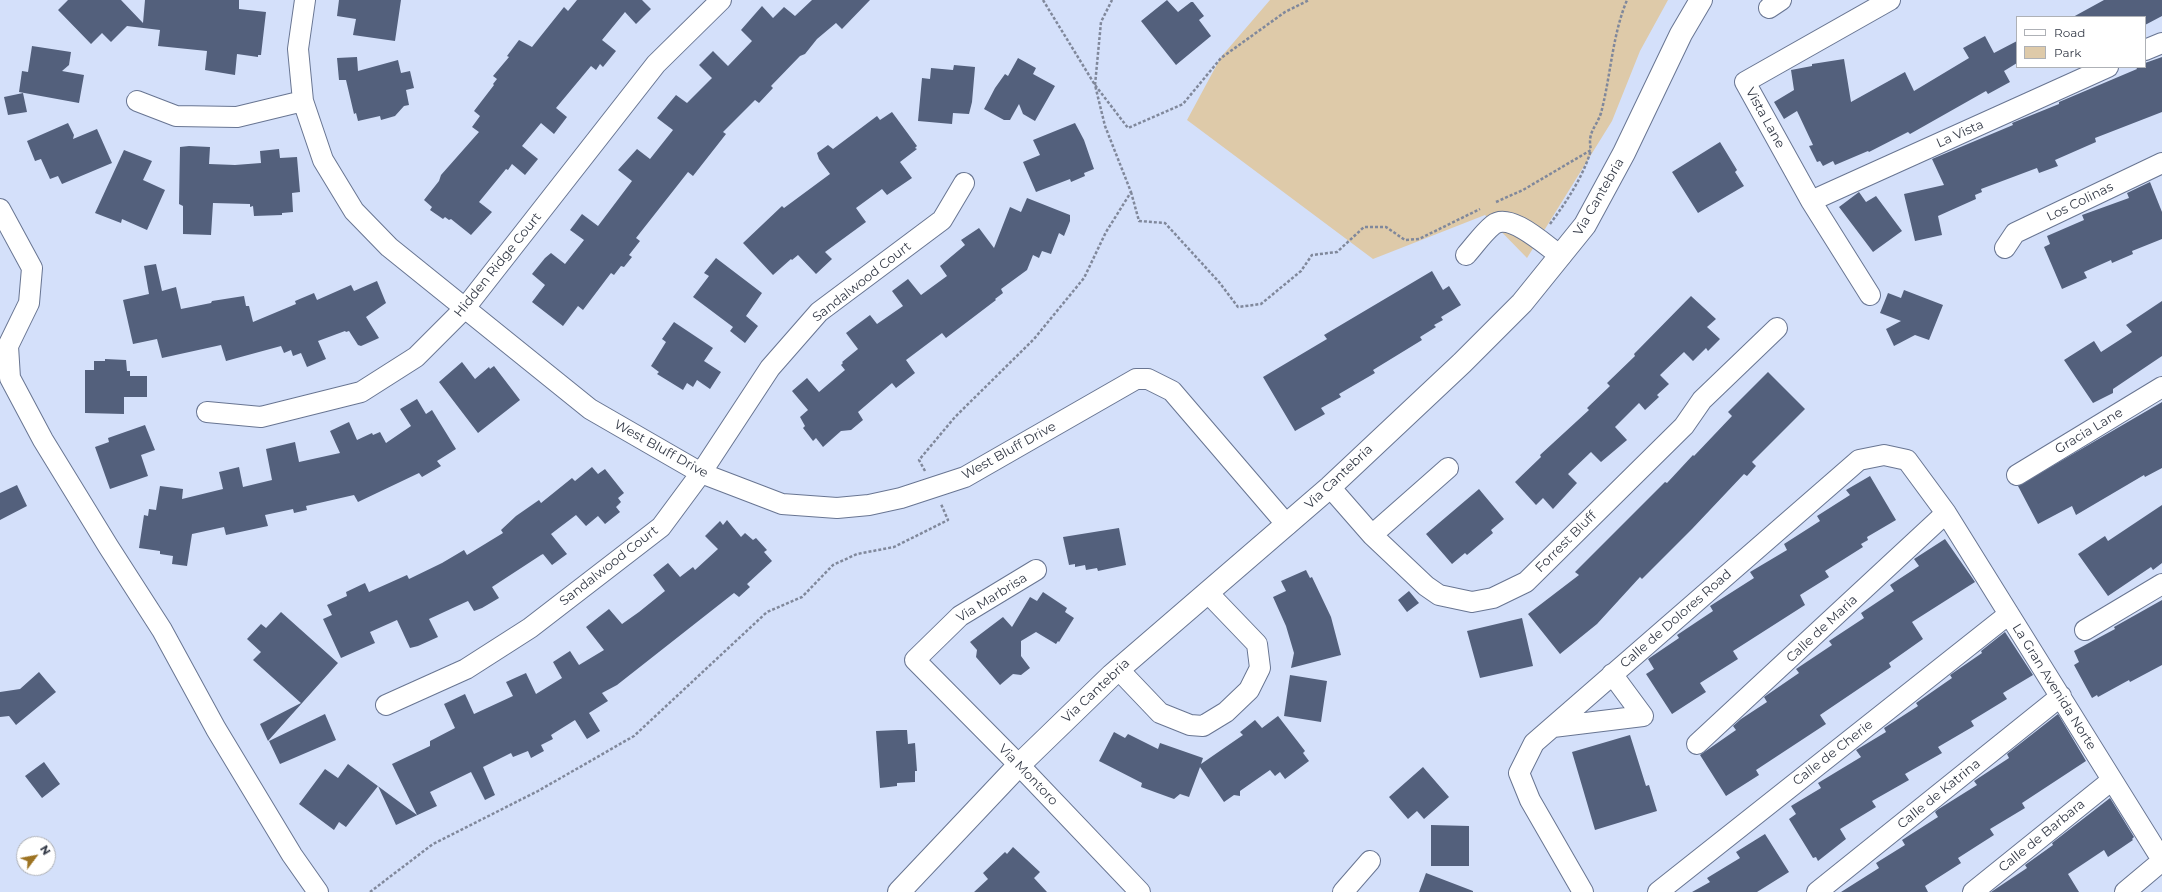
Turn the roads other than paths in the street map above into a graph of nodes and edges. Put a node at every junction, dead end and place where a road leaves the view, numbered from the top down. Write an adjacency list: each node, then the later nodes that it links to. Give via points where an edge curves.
1 (305, 0): 9 (street, West Bluff Drive, via 298,49)
2 (721, 0): 18 (street, Hidden Ridge Court, via 656,64)
3 (1701, 0): 16 (main road, Via Cantebria, via 1681,34 1624,153 1585,225)
4 (1890, 0): 12 (street, Vista Lane, via 1745,82)
5 (2162, 43): 6 (street)
6 (2146, 50)
7 (2106, 68): 12 (street, La Vista)
8 (137, 101): 9 (street, via 176,116 237,117)
9 (303, 101): 18 (street, West Bluff Drive, via 324,160 354,211 389,247)
10 (2162, 163): 14 (street, Los Colinas, via 2015,233)
11 (964, 183): 23 (street, Sandalwood Court, via 942,220 819,312 770,368)
12 (1811, 201): 17 (street, Vista Lane)
13 (0, 209): 46 (street, via 32,268 29,303 8,346 10,378 43,440 162,630 216,729 292,856)
14 (2005, 248)
15 (1466, 255): 16 (street, via 1494,224 1502,220 1515,223)
16 (1561, 256): 25 (main road, Via Cantebria, via 1522,303)
17 (1870, 295)
18 (465, 308): 21 (street, Hidden Ridge Court, via 416,357 361,392 261,417); 23 (street, West Bluff Drive, via 590,409)
19 (1777, 328): 28 (street, Forrest Bluff, via 1702,400 1684,426 1526,582 1493,598 1472,602 1439,595)
20 (2162, 386): 24 (street, Gracia Lane)
21 (207, 412)
22 (1448, 468): 28 (street)
23 (701, 473): 27 (street, West Bluff Drive, via 782,504 837,508 869,505 901,498 964,477 1136,379 1148,379 1172,391); 38 (street, Sandalwood Court, via 661,526 530,628 466,669)
24 (2017, 475)
25 (1330, 488): 27 (main road, Via Cantebria); 28 (street, Forrest Bluff)
26 (1946, 513): 32 (street, La Gran Avenida Norte); 36 (street, Calle de Dolores Road, via 1907,460 1884,455 1859,460); 40 (street, Calle de Maria)
27 (1287, 525): 31 (main road, Via Cantebria)
28 (1372, 535)
29 (1036, 570): 34 (street, Via Marbrisa, via 960,616)
30 (2162, 584): 33 (street)
31 (1208, 592): 35 (main road, Via Cantebria); 35 (street, via 1256,644 1260,668 1249,690 1226,712 1204,726 1190,725 1160,714)
32 (2009, 614): 37 (street, La Gran Avenida Norte); 50 (street, Calle de Cherie)
33 (2085, 630)
34 (915, 660): 41 (street, Via Montoro)
35 (1118, 670): 41 (main road, Via Cantebria)
36 (1612, 674): 39 (street, Calle de Dolores Road); 39 (street, via 1643,716)
37 (2061, 696): 42 (street, La Gran Avenida Norte); 51 (street, Calle de Katrina)
38 (386, 705)
39 (1553, 727): 49 (street, Calle de Dolores Road, via 1534,743 1519,773 1530,800)
40 (1697, 744)
41 (1019, 765): 45 (main road, Via Cantebria); 47 (street, Via Montoro)
42 (2112, 780): 44 (street, La Gran Avenida Norte); 52 (street, Calle de Barbara)
43 (1370, 861): 48 (street)
44 (2162, 861): 53 (street)
45 (907, 889)
46 (318, 892)
47 (1140, 892)
48 (1343, 892)
49 (1583, 892)
50 (1658, 892)
51 (1817, 892)
52 (1973, 892)
53 (2124, 892)

